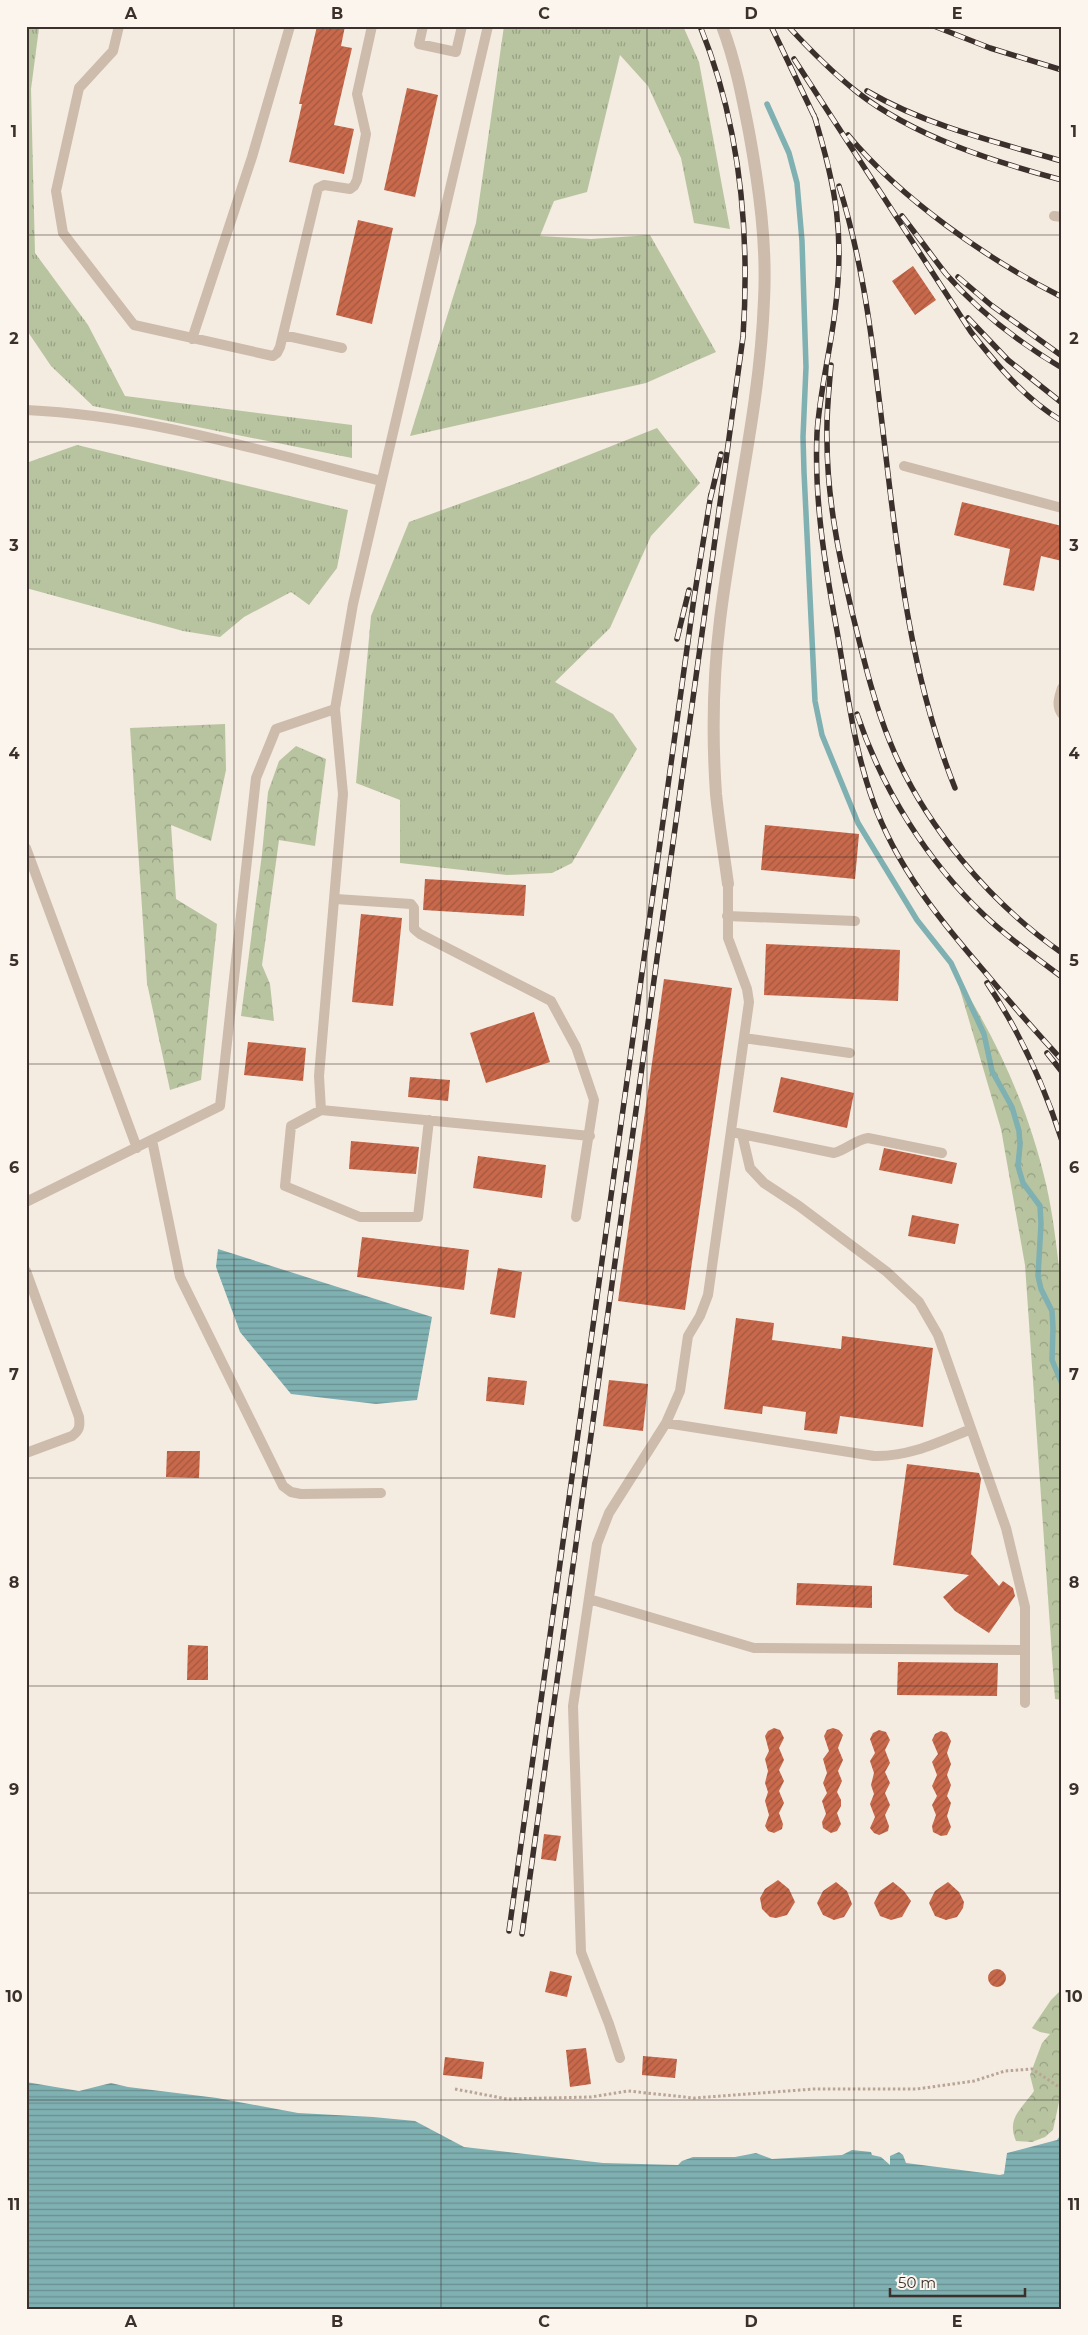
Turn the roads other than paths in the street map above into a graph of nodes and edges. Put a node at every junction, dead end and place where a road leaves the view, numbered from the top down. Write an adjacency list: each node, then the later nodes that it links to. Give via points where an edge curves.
1 (119, 26): 9 (lane, via 113,51 79,88 56,191 63,233 134,325)
2 (290, 26): 9 (lane, via 252,158)
3 (372, 26): 8 (lane, via 357,94 366,134 357,180 350,189 324,185 318,188)
4 (423, 26): 5 (lane, via 419,44 456,52)
5 (462, 26)
6 (488, 26): 13 (lane)
7 (722, 26): 19 (street, via 737,73 760,198 765,298 757,382 716,665 716,794)
8 (283, 335): 9 (lane, via 277,354 273,356); 10 (lane)
9 (192, 339)
10 (342, 348)
11 (26, 410): 13 (lane, via 143,422)
12 (904, 466): 14 (lane)
13 (381, 481): 16 (lane, via 353,604)
14 (1062, 508)
15 (1062, 688): 17 (lane, via 1059,700)
16 (335, 709): 20 (lane, via 343,794); 29 (lane, via 276,729 256,778 220,1106)
17 (1062, 714)
18 (26, 848): 30 (lane)
19 (728, 884): 21 (lane)
20 (336, 899): 25 (lane, via 319,1076); 28 (lane, via 411,904 414,908 414,929 420,934 551,1001 576,1047 591,1086 594,1100)
21 (727, 916): 22 (lane); 23 (lane, via 728,938 749,1002)
22 (855, 921)
23 (744, 1038): 24 (lane); 27 (lane)
24 (850, 1053)
25 (321, 1110): 26 (lane); 26 (lane, via 291,1126 285,1186 360,1217 418,1218)
26 (429, 1120): 28 (lane)
27 (736, 1133): 31 (lane, via 826,1152 840,1151 868,1138); 35 (lane, via 708,1295 688,1336 680,1391); 36 (lane, via 750,1168 764,1184 799,1206 919,1302 938,1335)
28 (590, 1136): 33 (lane)
29 (152, 1140): 30 (lane); 38 (lane, via 180,1277 283,1486 301,1494)
30 (137, 1148): 32 (lane)
31 (942, 1153)
32 (26, 1202)
33 (576, 1217)
34 (26, 1271): 37 (lane, via 80,1425 72,1436)
35 (666, 1423): 36 (lane, via 874,1456 909,1453); 39 (lane, via 609,1513 598,1544)
36 (971, 1429): 40 (lane, via 1010,1546 1025,1607)
37 (26, 1453)
38 (381, 1493)
39 (589, 1599): 40 (lane, via 754,1648); 42 (lane, via 574,1706 581,1952)
40 (1025, 1650): 41 (lane)
41 (1025, 1703)
42 (620, 2058)

